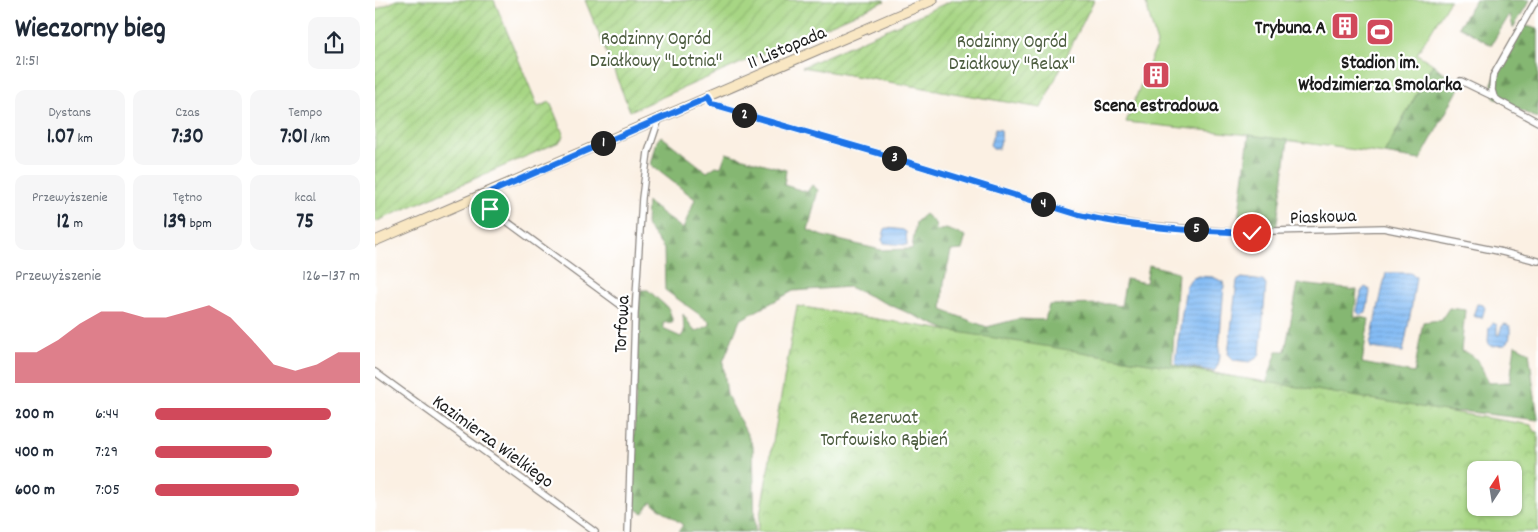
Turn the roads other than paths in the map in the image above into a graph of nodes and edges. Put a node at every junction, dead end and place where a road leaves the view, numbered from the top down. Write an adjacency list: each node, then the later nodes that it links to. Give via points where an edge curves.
1 (933, 0): 5 (street, 11 Listopada)
2 (1537, 0): 4 (street, via 1496,70 1491,90)
3 (1461, 81): 4 (street)
4 (1495, 97): 7 (street)
5 (707, 98): 6 (street, 11 Listopada); 10 (street, Piaskowa, via 711,105 1099,220 1243,232 1383,228)
6 (659, 119): 8 (street, 11 Listopada); 11 (street, Torfowa, via 644,177)
7 (1538, 122)
8 (477, 198): 9 (street, 11 Listopada); 11 (street, via 481,205)
9 (375, 241)
10 (1538, 261)
11 (635, 313): 14 (street, Torfowa)
12 (375, 372): 13 (street, Kazimierza Wielkiego)
13 (595, 532)
14 (629, 532)

